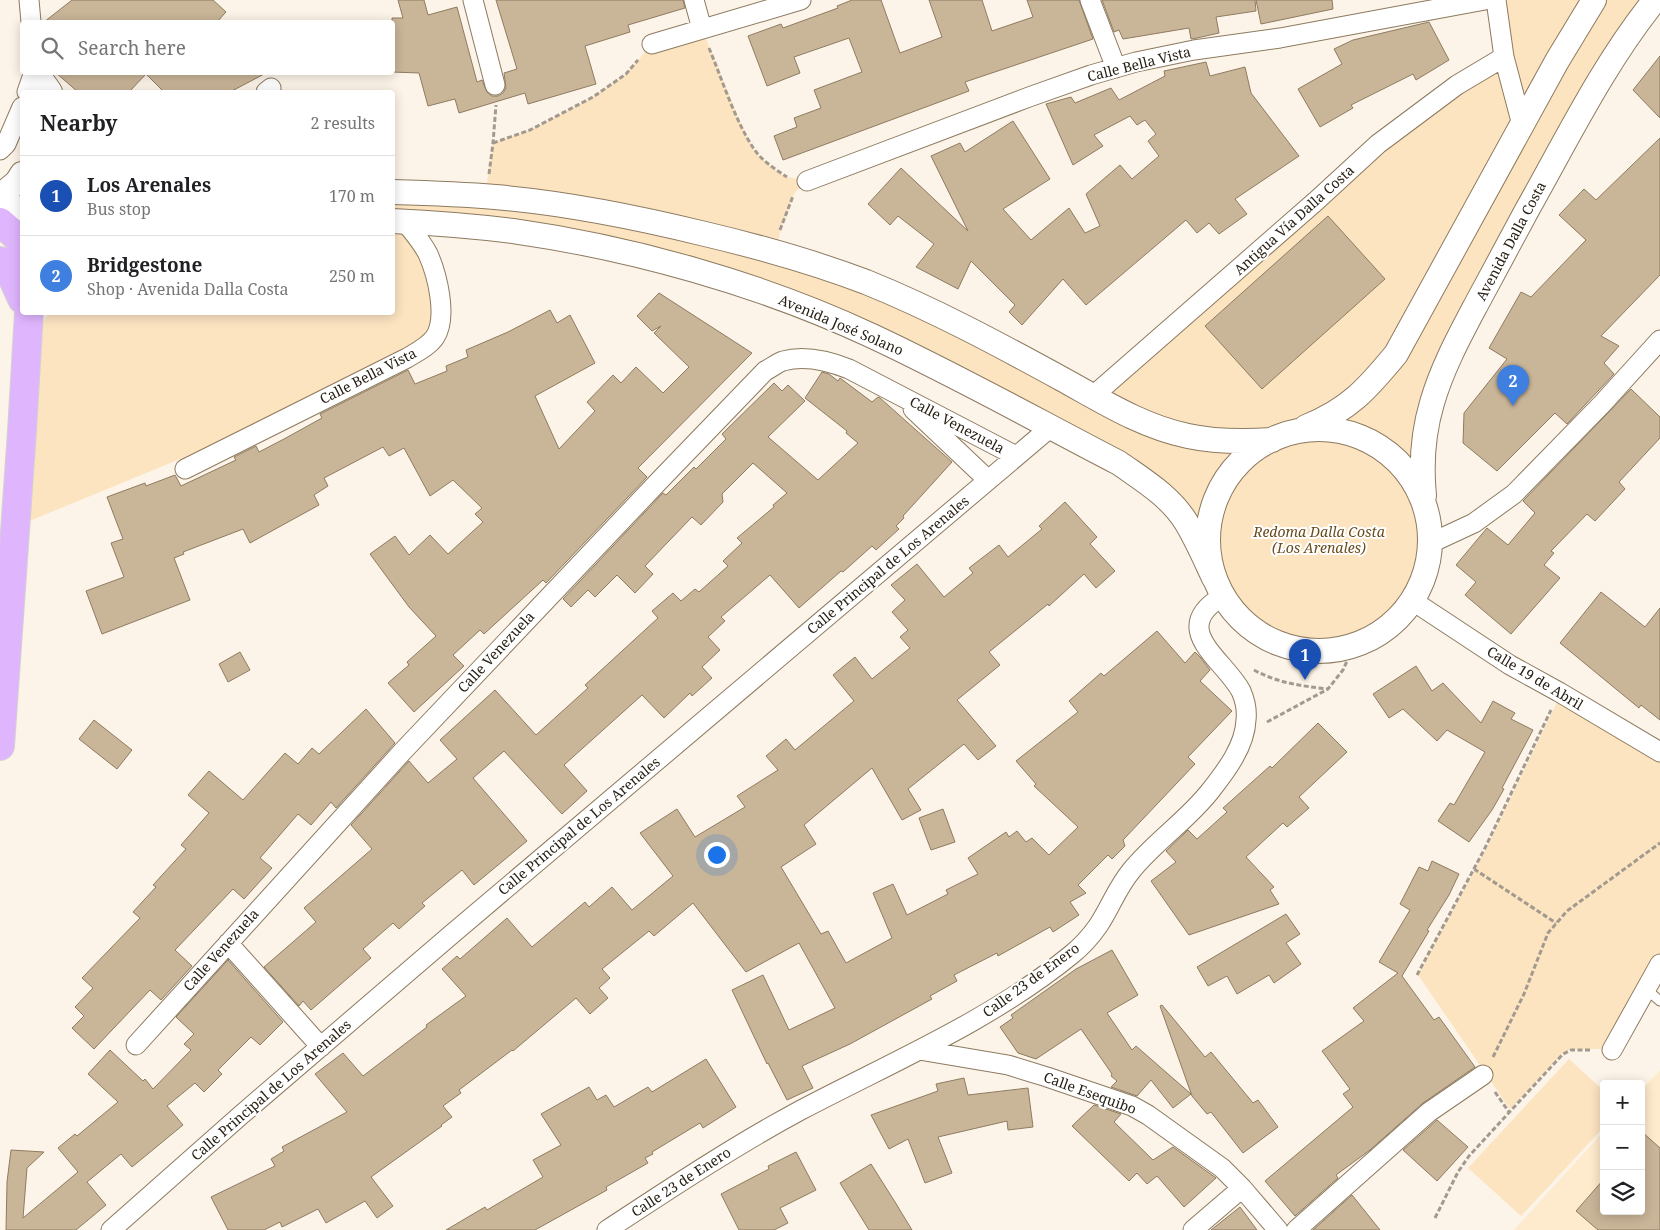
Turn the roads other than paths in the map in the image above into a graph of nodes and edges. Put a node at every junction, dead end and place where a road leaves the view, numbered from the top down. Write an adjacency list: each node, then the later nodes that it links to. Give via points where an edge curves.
1 (29, 0): 10 (street)
2 (473, 0): 18 (street)
3 (694, 0): 11 (street)
4 (801, 0): 11 (street)
5 (1090, 0): 14 (street)
6 (1485, 0): 14 (street, Calle Bella Vista, via 1280,38 1194,50)
7 (1496, 0): 13 (street)
8 (1594, 0): 23 (street)
9 (1655, 0): 45 (street, Avenida Dalla Costa, via 1602,77 1512,238 1441,377 1423,449)
10 (31, 20)
11 (702, 29): 12 (street)
12 (652, 44)
13 (1504, 57): 23 (street); 39 (street, Antigua Vía Dalla Costa, via 1457,85 1378,144)
14 (1116, 68): 26 (street, Calle Bella Vista, via 1030,96)
15 (34, 75): 19 (street)
16 (35, 75): 20 (street)
17 (37, 75): 21 (street)
18 (494, 85)
19 (29, 90)
20 (34, 90)
21 (48, 90)
22 (20, 112): 24 (street)
23 (1522, 125): 41 (street, via 1396,354 1362,394 1338,412)
24 (0, 150)
25 (20, 177): 28 (street)
26 (807, 181)
27 (395, 192): 39 (street, via 486,196 550,203 630,217 775,252 828,268 928,310)
28 (0, 196)
29 (0, 208): 30 (street)
30 (20, 208)
31 (0, 222): 33 (main road)
32 (399, 222): 40 (street, Avenida José Solano, via 466,226 558,238 670,263 813,311 870,335); 43 (street, Calle Bella Vista, via 419,239 434,271 442,314 434,338 407,358)
33 (20, 244)
34 (0, 261): 35 (main road)
35 (20, 291)
36 (31, 315): 49 (main road)
37 (1660, 340): 46 (street, via 1514,494 1474,522)
38 (898, 394): 42 (street, Calle Venezuela); 44 (street, Calle Venezuela); 51 (street, Calle Venezuela, via 833,363 793,359 766,371 402,751)
39 (1093, 396): 41 (street, via 1143,421 1187,436 1232,441)
40 (1050, 427): 42 (street, Calle Principal de Los Arenales); 47 (street, Avenida José Solano, via 1119,463 1161,494 1186,522)
41 (1281, 436): 45 (street, via 1332,430 1372,442 1404,468); 47 (street, via 1254,450 1238,464 1216,498 1208,538 1209,558)
42 (1016, 456): 44 (street, Calle Principal de Los Arenales)
43 (185, 469)
44 (988, 480): 55 (street, Calle Principal de Los Arenales)
45 (1424, 503): 46 (street)
46 (1431, 543): 48 (street, via 1422,583)
47 (1218, 587): 48 (street, via 1235,613 1250,627 1267,638 1306,651 1347,648 1366,641 1400,617); 56 (street, Calle 23 de Enero, via 1200,618 1200,629 1202,640 1242,694 1246,719 1239,749 1196,809 1132,870 1086,941 1037,980 977,1019)
48 (1413, 601): 50 (street, Calle 19 de Abril, via 1510,665)
49 (0, 746)
50 (1660, 752)
51 (228, 943): 54 (street, Calle Venezuela); 55 (street)
52 (1660, 964): 53 (street)
53 (1653, 995): 57 (street)
54 (136, 1045)
55 (320, 1047): 60 (street, Calle Principal de Los Arenales)
56 (919, 1050): 59 (street, Calle Esequibo, via 1008,1066 1132,1106 1207,1156); 61 (street, Calle 23 de Enero, via 753,1137)
57 (1612, 1050)
58 (1483, 1076): 64 (street, via 1429,1112)
59 (1242, 1188): 62 (street); 63 (street, Calle Esequibo)
60 (111, 1230)
61 (607, 1230)
62 (1193, 1230)
63 (1278, 1230)
64 (1296, 1230)

